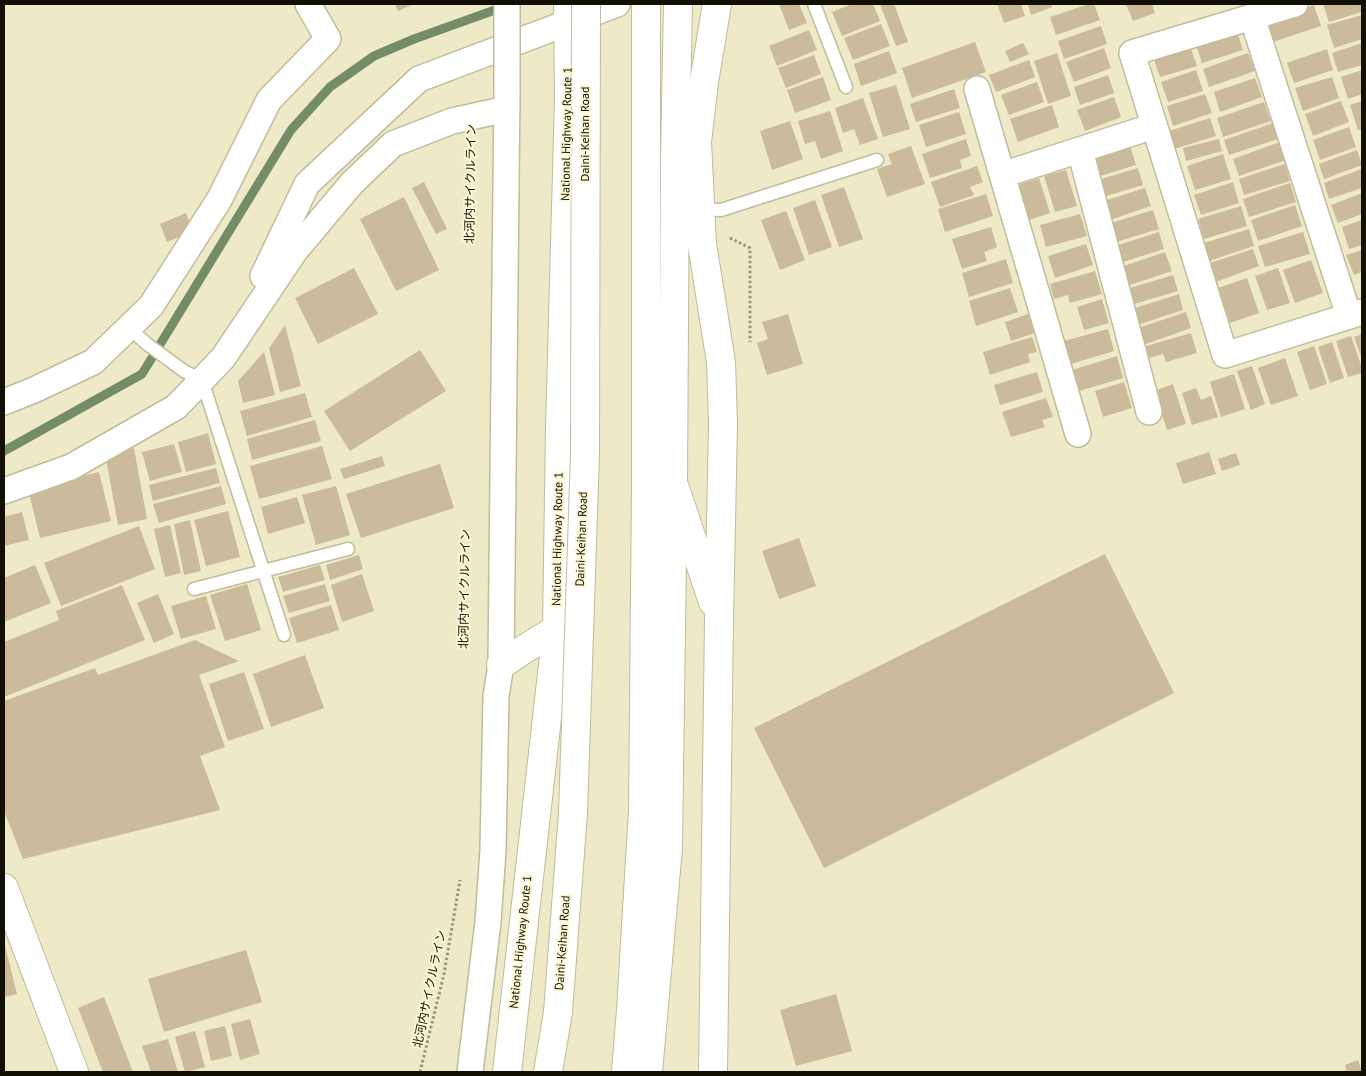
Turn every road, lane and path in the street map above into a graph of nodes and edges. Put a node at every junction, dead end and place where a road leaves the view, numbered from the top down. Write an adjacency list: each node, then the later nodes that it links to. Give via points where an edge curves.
1 (308, 4): 20 (street, via 328,38 270,100 218,200 151,306)
2 (507, 4): 13 (street, bridge)
3 (617, 4): 8 (street)
4 (646, 4): 42 (main road, via 643,810)
5 (678, 4): 26 (main road)
6 (814, 4): 11 (lane)
7 (1295, 4): 10 (street)
8 (573, 8): 21 (street, via 419,79 307,184); 32 (main road, National Highway Route 1); 41 (main road, Daini-Keihan Road, bridge, via 585,453 573,813 558,1012)
9 (717, 8): 18 (main road, via 697,142)
10 (1252, 17): 14 (street, via 1132,53); 19 (street)
11 (846, 86)
12 (977, 89): 17 (street)
13 (507, 99): 21 (street, via 393,144 352,183 295,251); 34 (street)
14 (1154, 126): 15 (street); 19 (street, via 1224,355)
15 (1080, 150): 17 (street); 24 (street)
16 (877, 160): 18 (lane, via 720,210)
17 (1002, 174): 25 (street)
18 (700, 209): 31 (main road, via 702,244 722,362)
19 (1356, 314)
20 (128, 328): 22 (lane); 23 (street, via 93,362)
21 (223, 358): 22 (street)
22 (193, 375): 27 (street, via 176,407 70,467); 29 (lane)
23 (4, 402)
24 (1149, 412)
25 (1078, 434)
26 (673, 484): 31 (main road); 43 (main road, via 668,848)
27 (4, 491)
28 (348, 549): 29 (lane)
29 (264, 571): 30 (lane); 33 (lane)
30 (194, 589)
31 (719, 620): 44 (main road)
32 (557, 630): 34 (main road); 40 (main road, National Highway Route 1)
33 (284, 635)
34 (501, 666): 39 (street, via 496,696 488,922)
35 (460, 880): 38 (path, 北河内サイクルライン, via 444,974)
36 (4, 888): 37 (main road)
37 (74, 1072)
38 (420, 1072)
39 (470, 1072)
40 (506, 1072)
41 (549, 1072)
42 (626, 1072)
43 (648, 1072)
44 (713, 1072)

